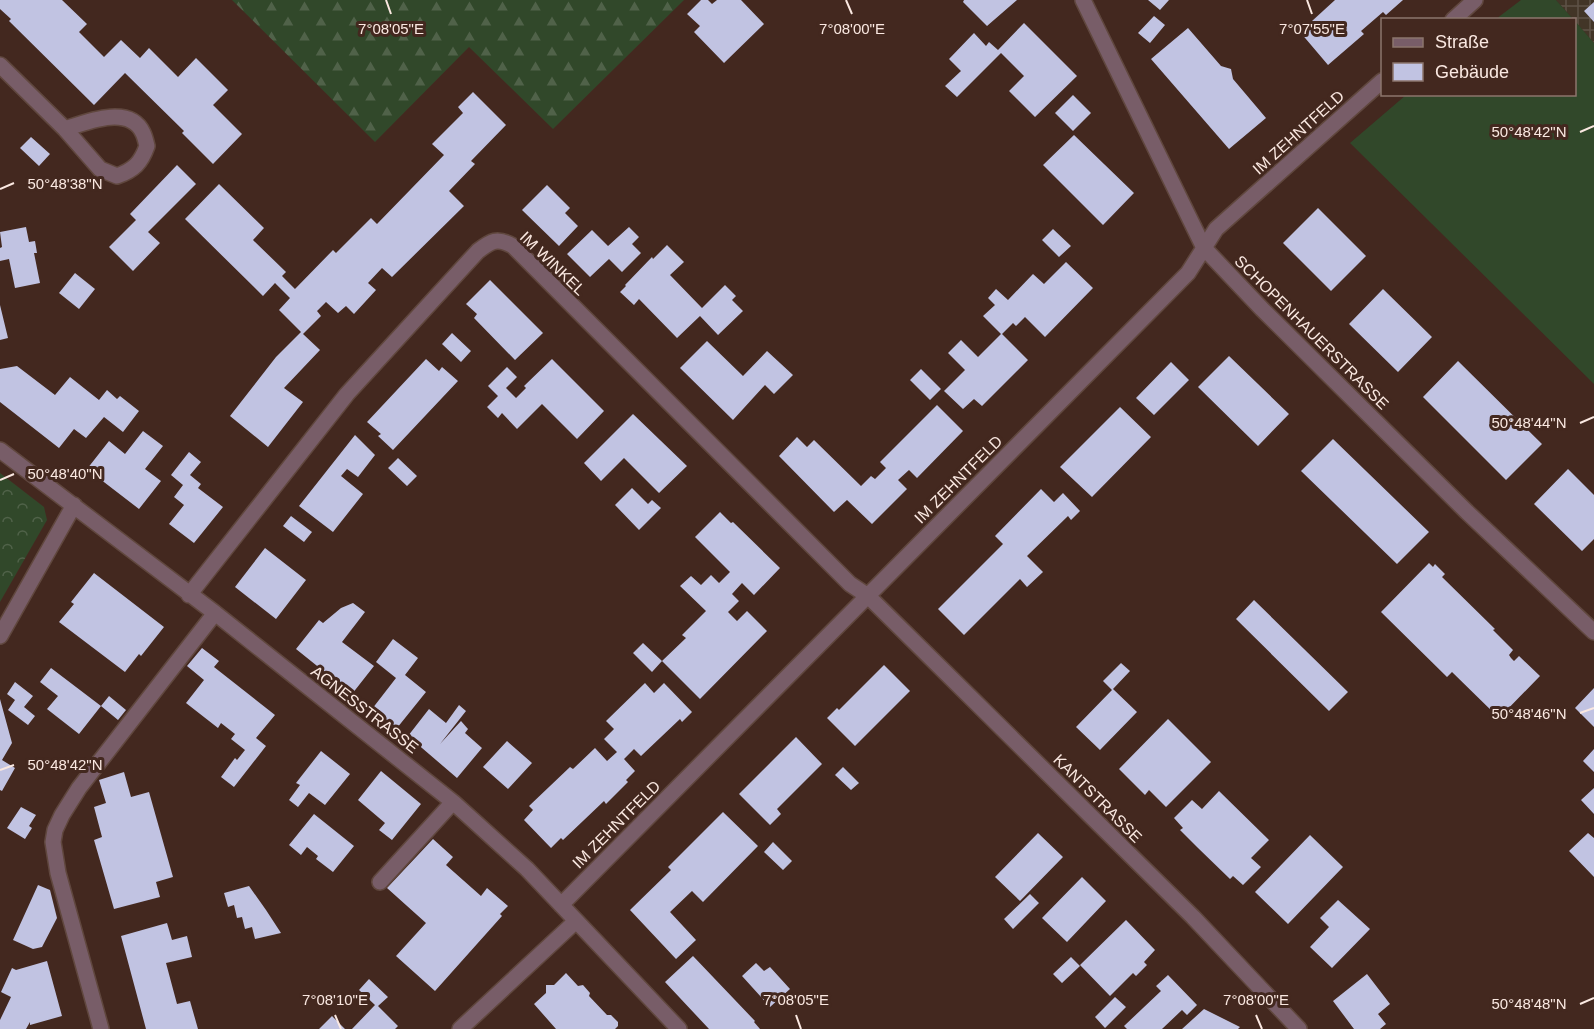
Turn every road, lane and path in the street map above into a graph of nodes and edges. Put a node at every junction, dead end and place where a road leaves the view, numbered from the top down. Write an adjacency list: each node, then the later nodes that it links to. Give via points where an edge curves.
1 (1083, 0): 7 (street, SCHOPENHAUERSTRASSE)
2 (1475, 0): 3 (street)
3 (1455, 18)
4 (0, 65): 6 (street)
5 (1381, 83): 7 (street, IM ZEHNTFELD, via 1216,229)
6 (65, 129): 6 (street, via 106,117 121,117 143,131 147,146 137,167 117,176 100,169)
7 (1204, 248): 11 (street, IM ZEHNTFELD, via 1188,273); 13 (street, SCHOPENHAUERSTRASSE)
8 (0, 450): 9 (street, AGNESSTRASSE)
9 (74, 506): 10 (street, AGNESSTRASSE); 14 (street)
10 (189, 595): 11 (street, IM WINKEL, via 347,394 478,251 498,240 513,246 850,584); 12 (street, AGNESSTRASSE)
11 (868, 596): 17 (street, IM ZEHNTFELD); 22 (street, KANTSTRASSE, via 1193,917)
12 (216, 613): 15 (street, AGNESSTRASSE); 19 (street, via 79,788 55,830 58,873)
13 (1594, 632)
14 (0, 636)
15 (453, 801): 16 (street); 17 (street, AGNESSTRASSE)
16 (380, 882)
17 (561, 905): 18 (street, AGNESSTRASSE)
18 (576, 921): 20 (street); 21 (street, AGNESSTRASSE)
19 (101, 1029)
20 (460, 1029)
21 (680, 1029)
22 (1299, 1029)

